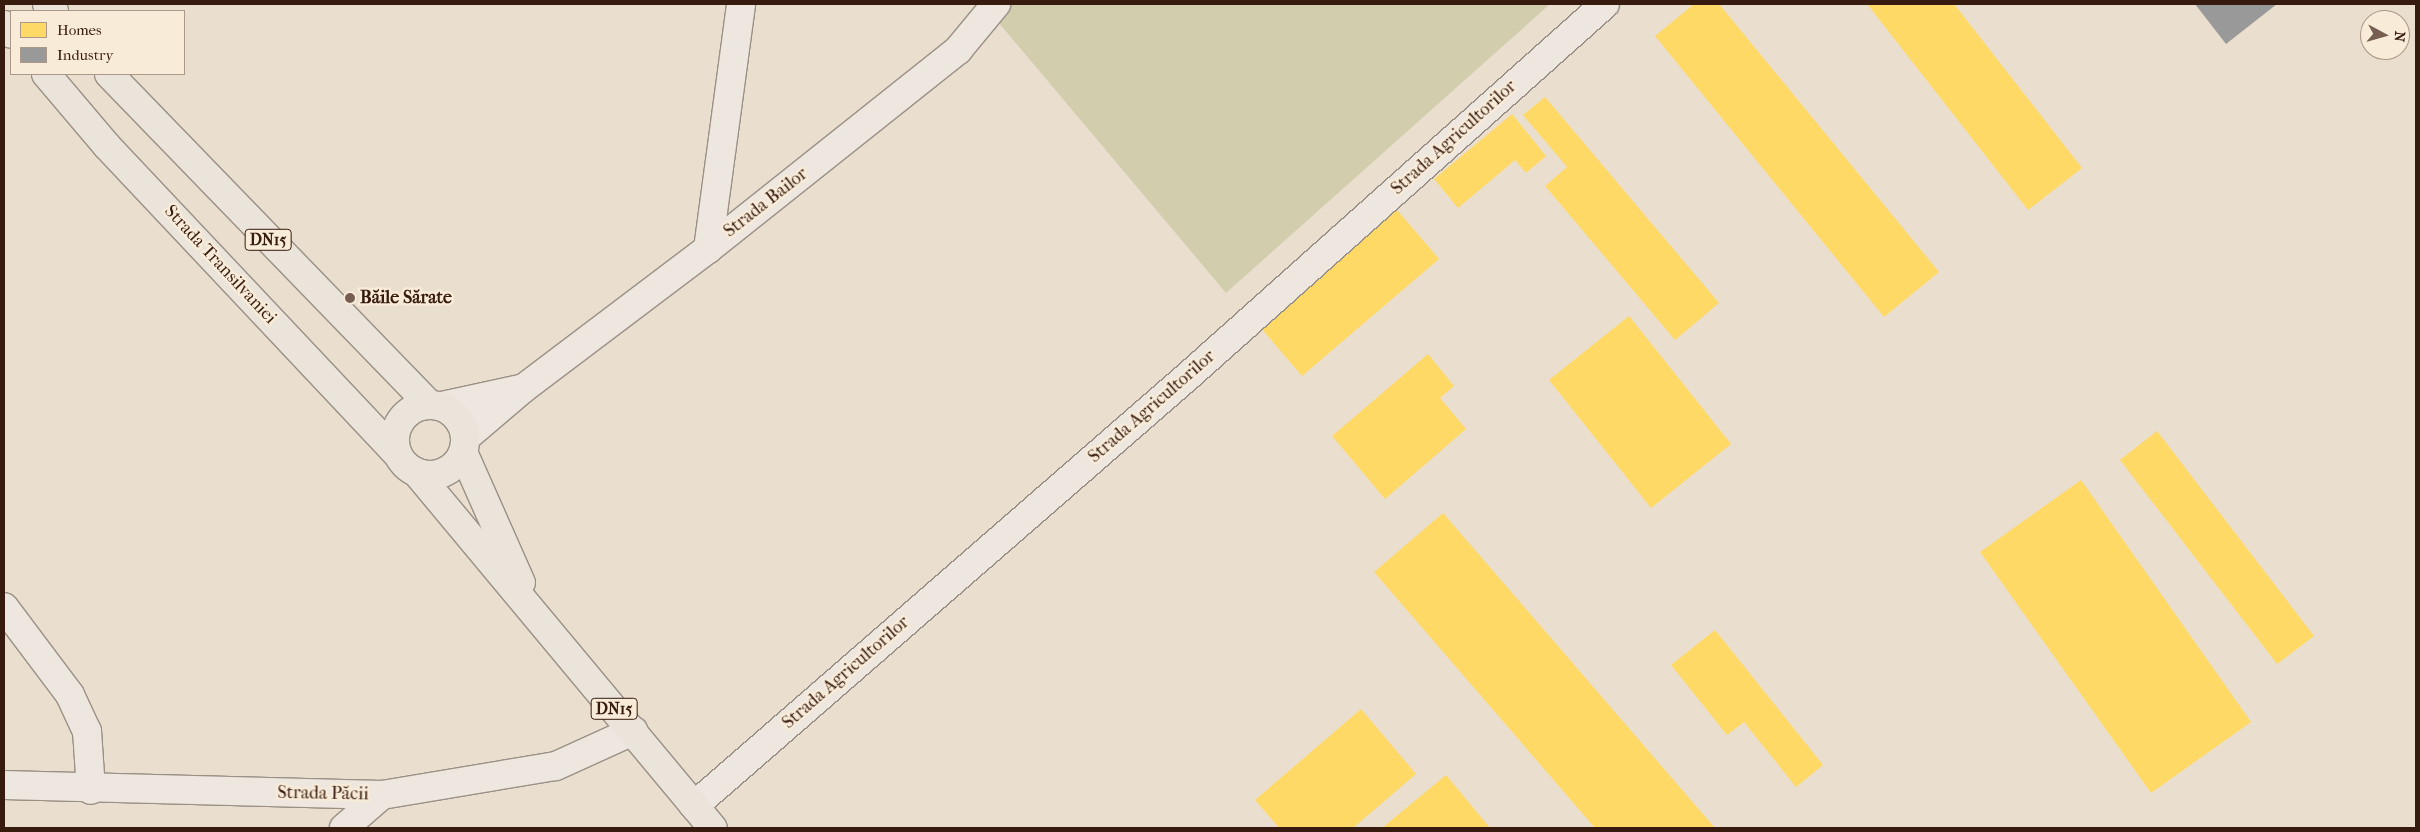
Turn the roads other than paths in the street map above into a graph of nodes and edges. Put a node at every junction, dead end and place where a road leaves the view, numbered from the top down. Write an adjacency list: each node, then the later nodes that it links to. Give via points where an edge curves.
1 (741, 4): 6 (street)
2 (996, 4): 6 (street, Strada Bailor, via 958,50)
3 (1605, 4): 18 (street, Strada Agricultorilor, via 1187,377)
4 (47, 75): 10 (main road, Strada Transilvaniei / DN15, via 107,146)
5 (110, 75): 8 (main road, DN15)
6 (708, 249): 7 (street, Strada Bailor)
7 (524, 388): 8 (street, Strada Bailor); 9 (street, Strada Bailor)
8 (436, 405): 9 (main road, via 454,413 462,425); 10 (main road, via 415,407 396,427)
9 (464, 445): 11 (main road, via 456,464 444,472); 13 (main road, DN15)
10 (397, 454): 11 (main road, via 405,466)
11 (417, 473): 13 (main road, DN15)
12 (4, 607): 16 (street, via 70,696 83,722 87,732)
13 (534, 612): 14 (main road, DN15)
14 (633, 731): 17 (street, Strada Păcii, via 556,766); 18 (main road, DN15)
15 (4, 785): 16 (street, Strada Păcii)
16 (91, 790): 17 (street, Strada Păcii)
17 (382, 796): 19 (street)
18 (694, 806): 20 (main road, DN15)
19 (344, 828)
20 (713, 828)

